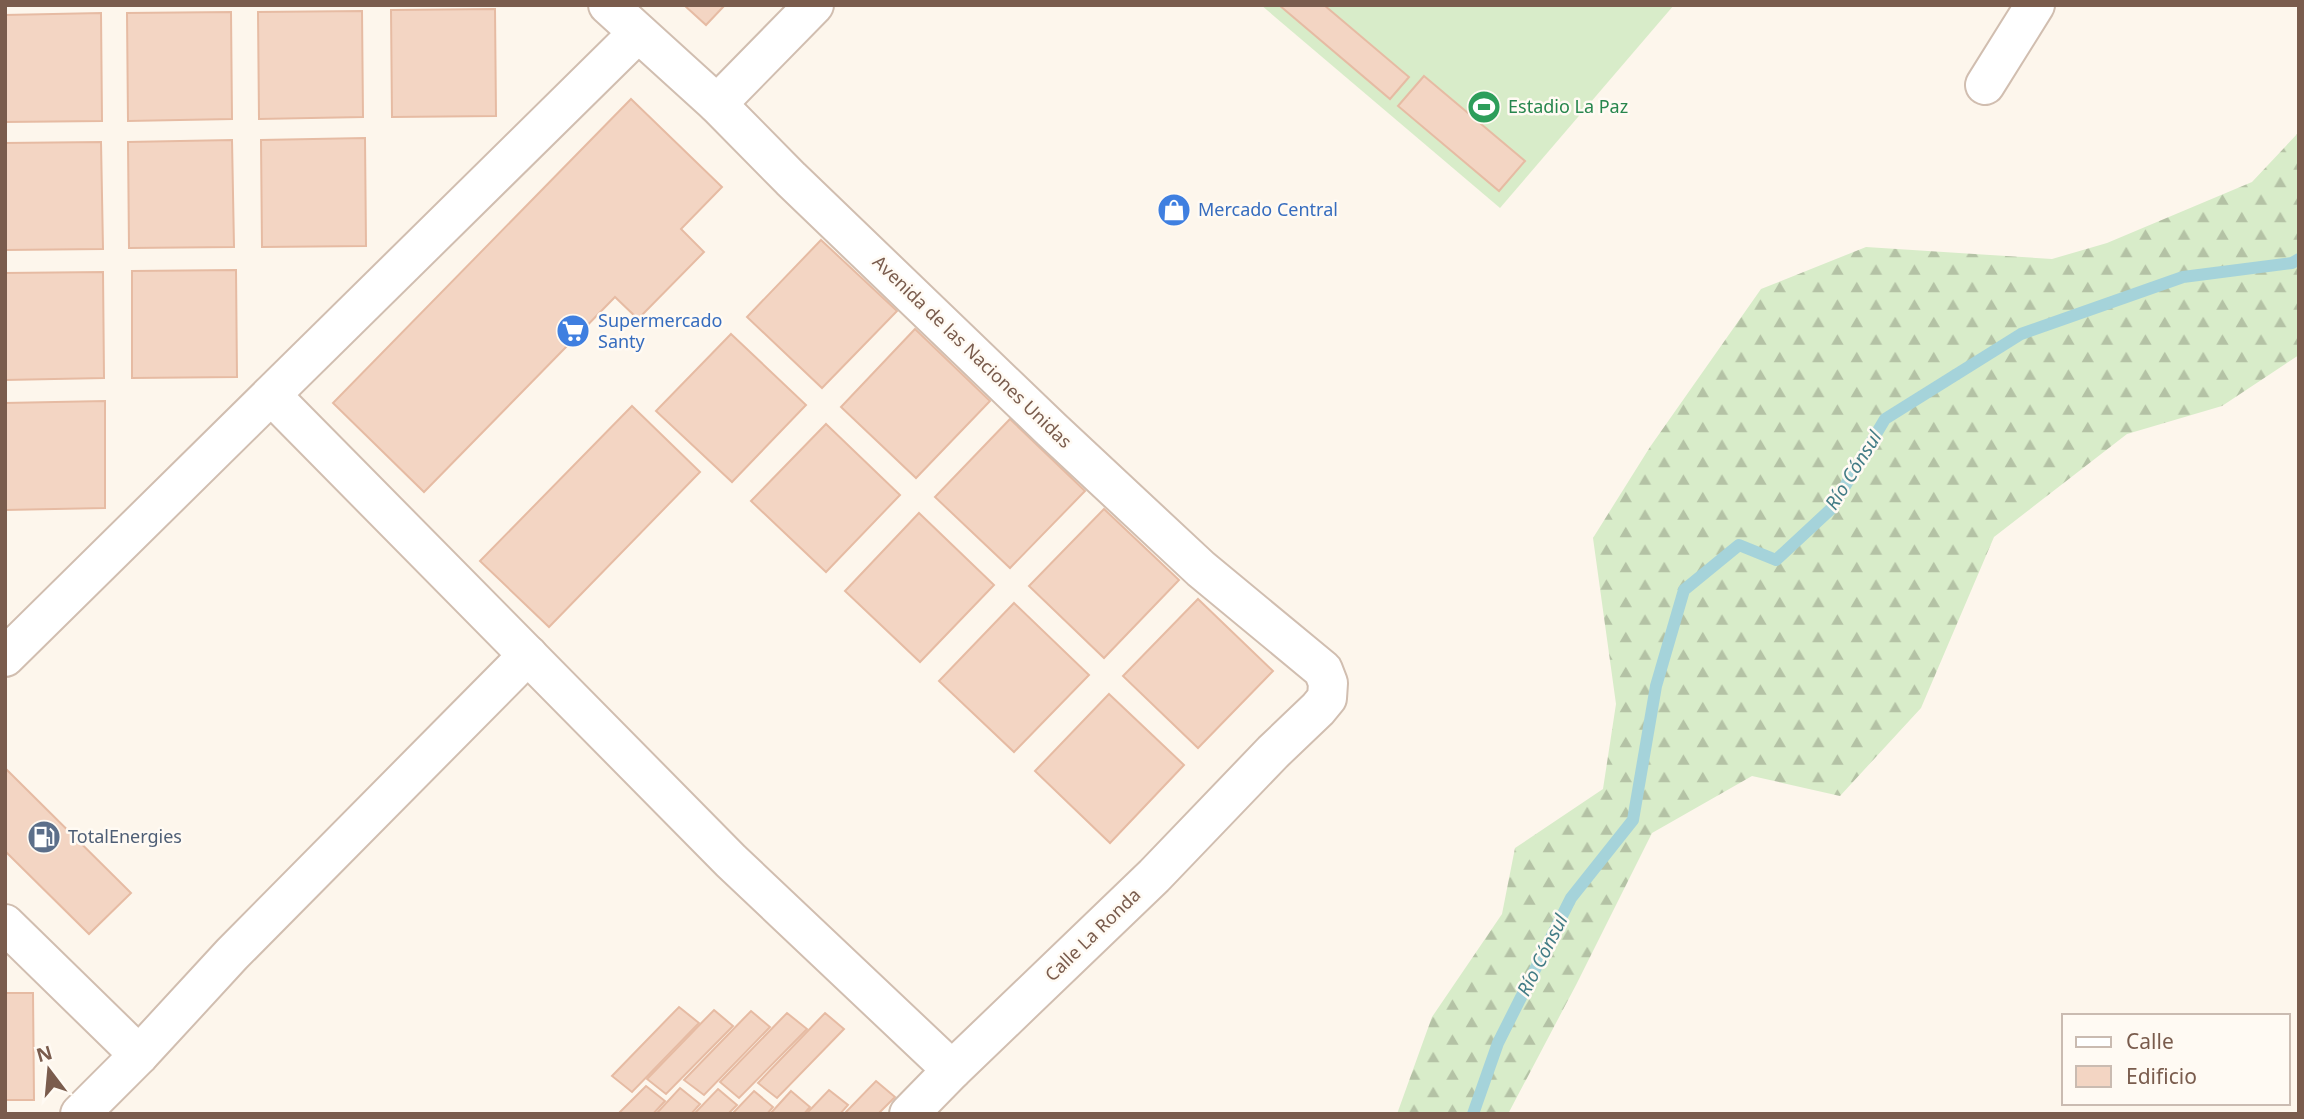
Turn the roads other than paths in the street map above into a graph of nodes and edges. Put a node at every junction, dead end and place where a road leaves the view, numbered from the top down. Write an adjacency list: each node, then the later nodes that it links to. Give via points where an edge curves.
1 (608, 5): 4 (street, Avenida de las Naciones Unidas)
2 (814, 5): 6 (street)
3 (2035, 5): 5 (street)
4 (639, 33): 6 (street, Avenida de las Naciones Unidas); 7 (street)
5 (1985, 85)
6 (717, 104): 10 (street, Avenida de las Naciones Unidas, via 1201,569 1323,670)
7 (271, 395): 8 (street); 9 (street)
8 (528, 655): 12 (street, via 232,954); 13 (street, via 730,860)
9 (5, 657)
10 (1327, 698): 13 (street, Calle La Ronda, via 1154,876)
11 (5, 924): 12 (street)
12 (139, 1055): 14 (street)
13 (952, 1070): 15 (street, Calle La Ronda)
14 (80, 1114)
15 (909, 1114)

